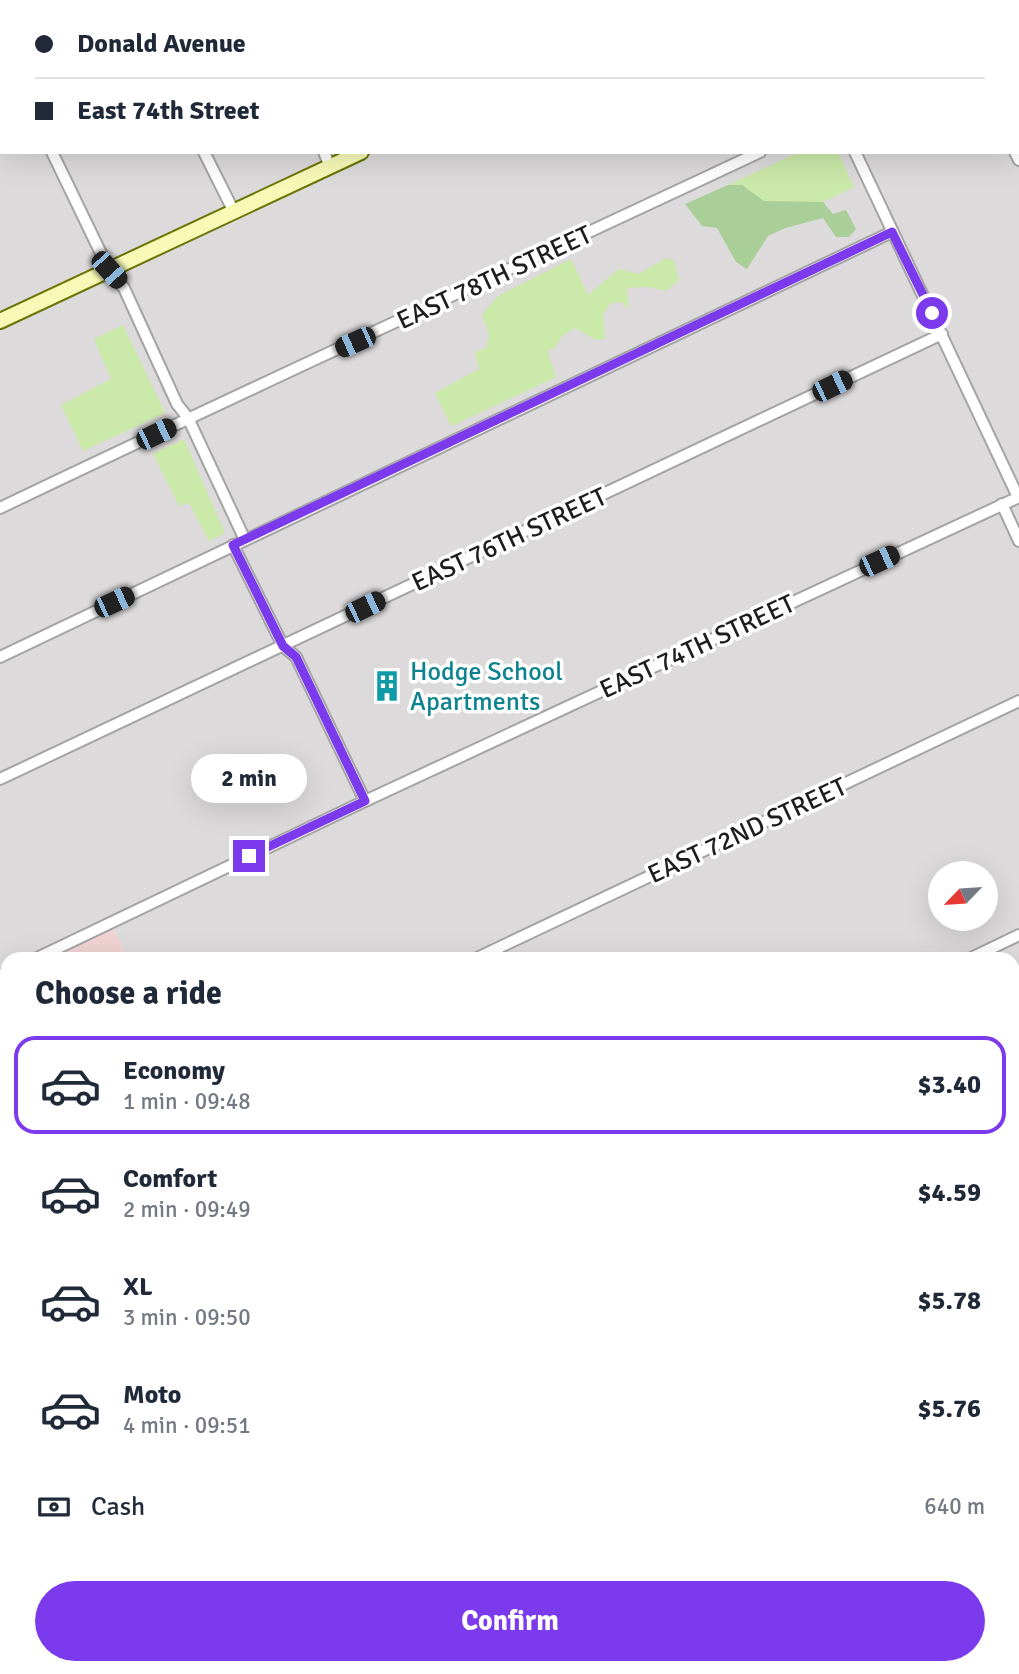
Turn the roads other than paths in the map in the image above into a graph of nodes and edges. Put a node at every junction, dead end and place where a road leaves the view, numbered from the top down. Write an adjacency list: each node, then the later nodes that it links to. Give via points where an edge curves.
1 (53, 154): 10 (street)
2 (205, 154): 8 (street)
3 (325, 154): 7 (street)
4 (358, 154): 7 (main road)
5 (756, 154): 13 (street, EAST 78TH STREET)
6 (856, 154): 9 (street)
7 (330, 167): 8 (main road)
8 (234, 212): 10 (main road)
9 (892, 232): 12 (street); 17 (street)
10 (109, 270): 11 (main road); 13 (street, via 124,288 177,404)
11 (0, 321)
12 (942, 334): 14 (street); 20 (street, EAST 76TH STREET)
13 (188, 418): 16 (street, EAST 78TH STREET); 17 (street)
14 (1018, 497): 15 (street, EAST 74TH STREET)
15 (1002, 504): 18 (street); 24 (street, EAST 74TH STREET)
16 (0, 508)
17 (244, 540): 19 (street)
18 (1019, 541)
19 (233, 545): 20 (street); 21 (street)
20 (283, 646): 23 (street, EAST 76TH STREET); 24 (street, via 296,657)
21 (0, 657)
22 (1019, 702): 27 (street, EAST 72ND STREET)
23 (0, 779)
24 (365, 801): 26 (street, EAST 74TH STREET)
25 (1019, 935): 28 (street)
26 (50, 952)
27 (490, 952)
28 (984, 952)

